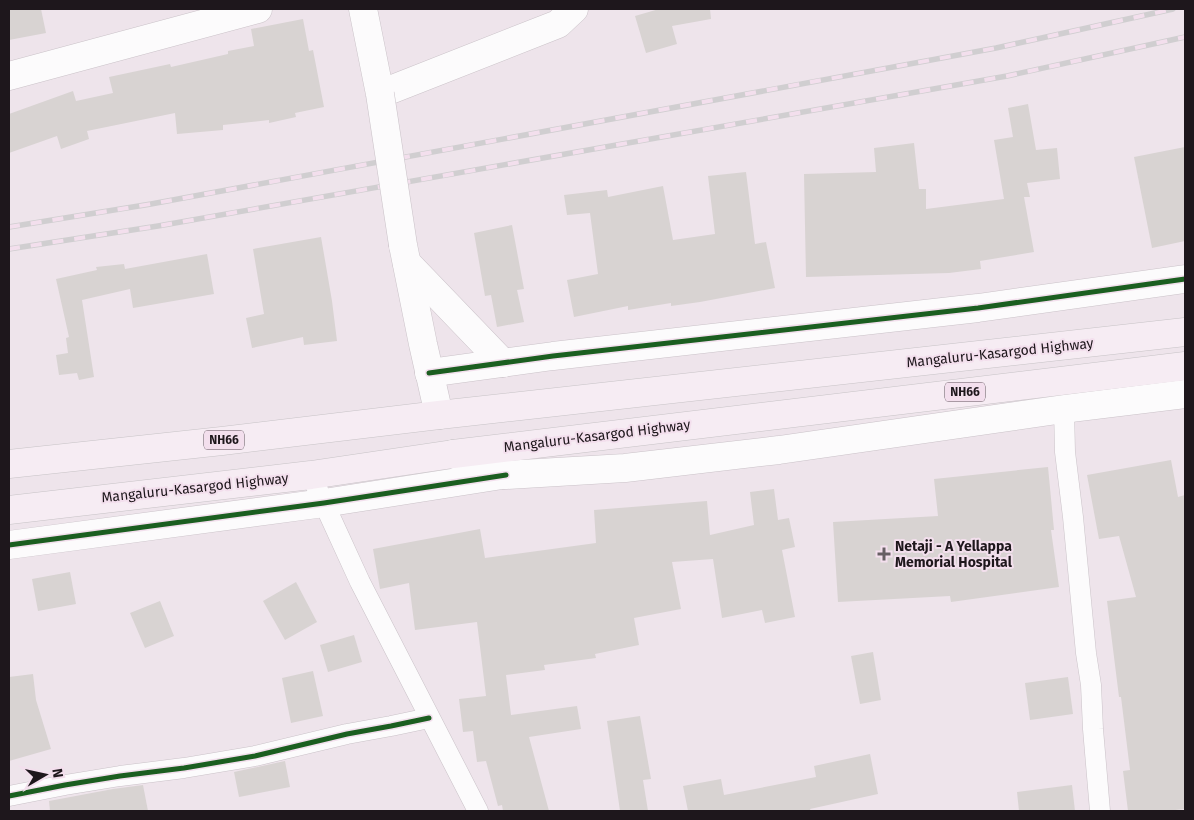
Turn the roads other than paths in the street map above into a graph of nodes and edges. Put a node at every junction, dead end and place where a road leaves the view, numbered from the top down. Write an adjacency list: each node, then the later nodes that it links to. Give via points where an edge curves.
1 (258, 9): 4 (street)
2 (363, 9): 5 (street)
3 (574, 9): 5 (street, via 558,24)
4 (9, 76)
5 (380, 94): 6 (street, bridge)
6 (405, 254): 9 (street); 11 (street)
7 (1185, 279): 9 (street, via 978,308)
8 (1185, 332): 14 (highway, Mangaluru-Kasargod Highway / NH66)
9 (503, 364): 11 (street)
10 (1185, 366): 15 (highway, Mangaluru-Kasargod Highway / NH66)
11 (430, 373): 14 (street)
12 (1185, 394): 13 (street)
13 (1064, 409): 17 (street, via 779,450 625,468); 25 (street, via 1065,452 1091,685)
14 (439, 415): 16 (highway, Mangaluru-Kasargod Highway / NH66)
15 (453, 454): 17 (street); 18 (highway, Mangaluru-Kasargod Highway / NH66)
16 (9, 464)
17 (506, 474): 19 (street)
18 (311, 475): 19 (street); 20 (highway, Mangaluru-Kasargod Highway / NH66)
19 (324, 503): 21 (street); 22 (street)
20 (9, 510)
21 (9, 545)
22 (429, 718): 23 (street, via 255,756); 24 (street)
23 (9, 796)
24 (478, 811)
25 (1100, 811)

